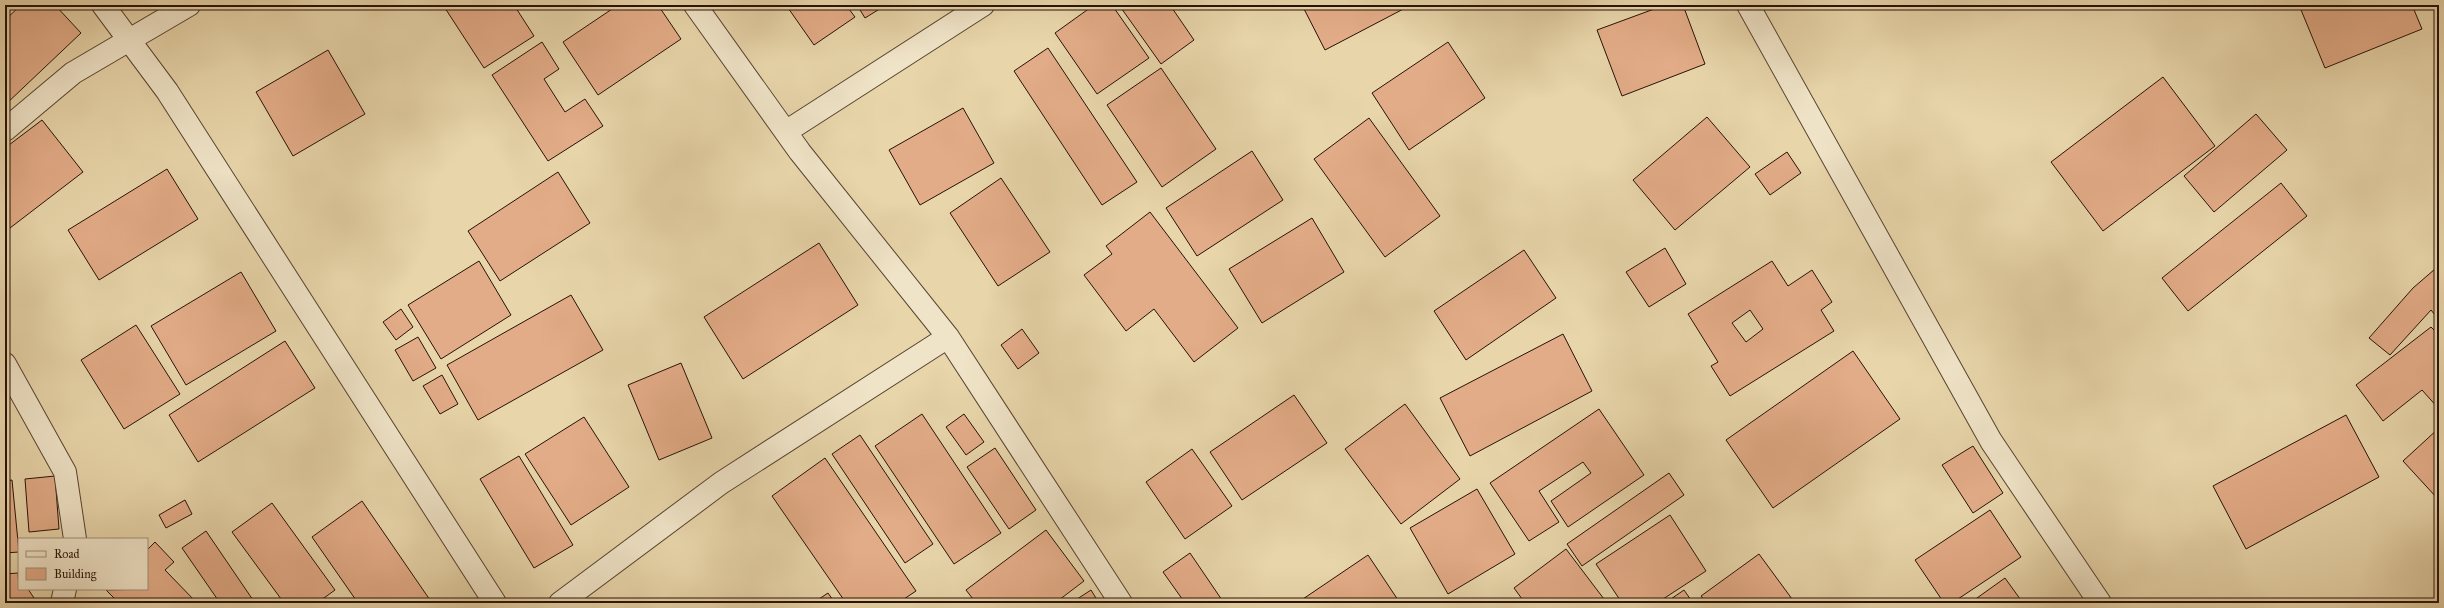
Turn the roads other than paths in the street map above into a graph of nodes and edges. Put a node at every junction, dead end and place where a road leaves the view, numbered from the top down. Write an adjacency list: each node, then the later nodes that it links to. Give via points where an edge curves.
1 (103, 5): 6 (street)
2 (189, 5): 6 (street)
3 (695, 5): 8 (street)
4 (983, 5): 8 (street)
5 (1748, 5): 17 (street, via 1991,441)
6 (130, 41): 7 (street, via 74,73); 14 (street, via 171,97)
7 (5, 130)
8 (786, 131): 9 (street)
9 (948, 337): 15 (street, via 721,483); 16 (street)
10 (5, 364): 11 (street, via 65,472)
11 (75, 538)
12 (65, 590): 13 (street)
13 (62, 603)
14 (495, 603)
15 (560, 603)
16 (1121, 603)
17 (2100, 603)

